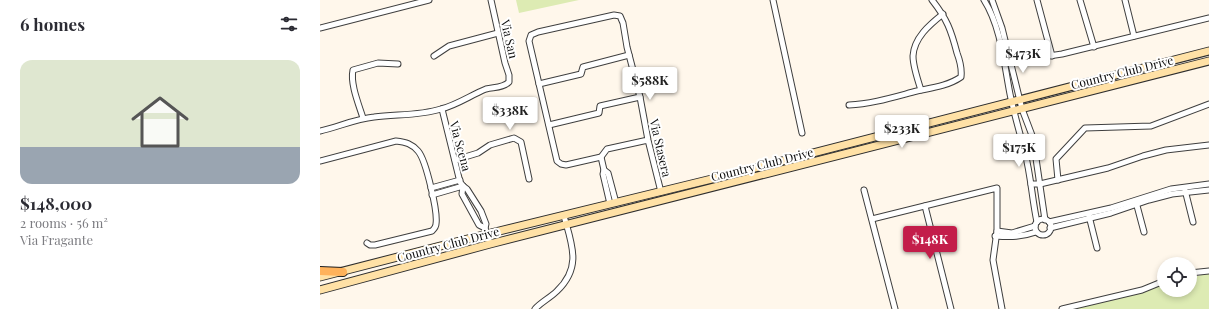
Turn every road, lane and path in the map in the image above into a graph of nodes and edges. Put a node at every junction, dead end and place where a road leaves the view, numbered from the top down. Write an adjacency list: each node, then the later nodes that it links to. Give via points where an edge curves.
1 (429, 0): 12 (street)
2 (491, 0): 13 (street, Via San)
3 (773, 0): 37 (street)
4 (932, 0): 10 (street)
5 (984, 0): 22 (street, via 996,30)
6 (992, 0): 21 (street)
7 (1038, 0): 19 (street)
8 (1080, 0): 15 (street)
9 (1125, 0): 14 (street)
10 (943, 14): 25 (street, via 915,43 913,57); 25 (street, via 952,30 962,70 961,77 954,82)
11 (1209, 18): 14 (street)
12 (320, 28)
13 (498, 33): 17 (street, via 449,46); 31 (street, Via San, via 509,82 505,86 487,89)
14 (1134, 36): 15 (street)
15 (1094, 47): 19 (street)
16 (1209, 51): 27 (main road, Country Club Drive)
17 (434, 56)
18 (629, 56): 24 (street, via 583,67 581,74); 24 (street, Via Stasera, via 620,16 598,18 538,32 532,35 529,41); 26 (street, Via Stasera)
19 (1052, 56): 21 (street)
20 (1209, 61): 32 (main road, Country Club Drive)
21 (1011, 62): 22 (street); 27 (street)
22 (1004, 63): 28 (street)
23 (398, 64): 34 (street, via 378,63 353,70 353,83)
24 (539, 84): 35 (street)
25 (921, 90): 30 (street, via 866,104)
26 (640, 97): 35 (street, via 600,106 599,113); 38 (street, Via Stasera)
27 (1020, 98): 28 (main road, Country Club Drive); 32 (street)
28 (1012, 100): 33 (street); 56 (main road, Country Club Drive)
29 (1209, 104): 45 (street, via 1151,126 1085,128 1056,159)
30 (849, 105)
31 (442, 109): 34 (street, via 420,115); 41 (street, Via Scena)
32 (1022, 109): 33 (main road, Country Club Drive); 47 (street, via 1032,135)
33 (1014, 111): 46 (street); 66 (main road, Country Club Drive)
34 (362, 118): 36 (street)
35 (549, 125): 40 (street, via 557,161 561,164)
36 (320, 131)
37 (802, 133)
38 (648, 140): 40 (street, via 608,149); 56 (street, Via Stasera)
39 (1209, 145): 45 (street, via 1166,150)
40 (601, 157): 59 (street, via 604,170 608,173)
41 (455, 160): 43 (street, via 514,138 521,142); 44 (street, Via Scena)
42 (320, 161): 51 (street, via 389,143 404,142 412,145 422,156)
43 (529, 179)
44 (460, 180): 49 (street); 50 (street, Via Scena)
45 (1058, 180): 47 (street)
46 (1031, 184): 47 (street); 67 (street)
47 (1040, 184): 65 (street)
48 (1209, 184): 53 (street)
49 (443, 185): 51 (street); 55 (street)
50 (463, 186): 55 (street); 68 (street, Via Scena, via 481,211)
51 (431, 188): 57 (street)
52 (864, 190): 63 (street)
53 (1185, 190): 54 (street); 58 (street); 64 (street)
54 (1209, 190)
55 (445, 192): 57 (street)
56 (661, 192): 59 (main road, Country Club Drive)
57 (432, 195): 71 (street, via 436,226 432,231 375,245)
58 (1136, 202): 62 (street, via 1111,214); 69 (street)
59 (613, 203): 61 (main road, Country Club Drive)
60 (925, 206): 63 (street); 70 (street, via 997,188); 83 (street)
61 (564, 216): 66 (street); 68 (main road, Country Club Drive)
62 (1089, 216): 65 (street); 73 (street)
63 (872, 219): 82 (street)
64 (1193, 222)
65 (1048, 223): 67 (street); 67 (street, via 1050,231 1046,234 1041,235)
66 (566, 225): 72 (main road, Country Club Drive); 81 (street, via 573,250 571,273 558,291)
67 (1036, 227): 70 (street, via 1012,233)
68 (486, 231): 72 (street, Via Scena); 76 (main road, Country Club Drive)
69 (1144, 232)
70 (996, 233): 84 (street, via 993,260)
71 (367, 243)
72 (490, 244): 80 (main road, Country Club Drive)
73 (1097, 248)
74 (320, 271): 76 (main road)
75 (1209, 271): 77 (street)
76 (343, 272): 78 (main road, Country Club Drive)
77 (1197, 272)
78 (320, 277)
79 (1157, 284): 85 (street, via 1142,290)
80 (320, 290)
81 (535, 309)
82 (895, 309)
83 (951, 309)
84 (1002, 309)
85 (1062, 309)

